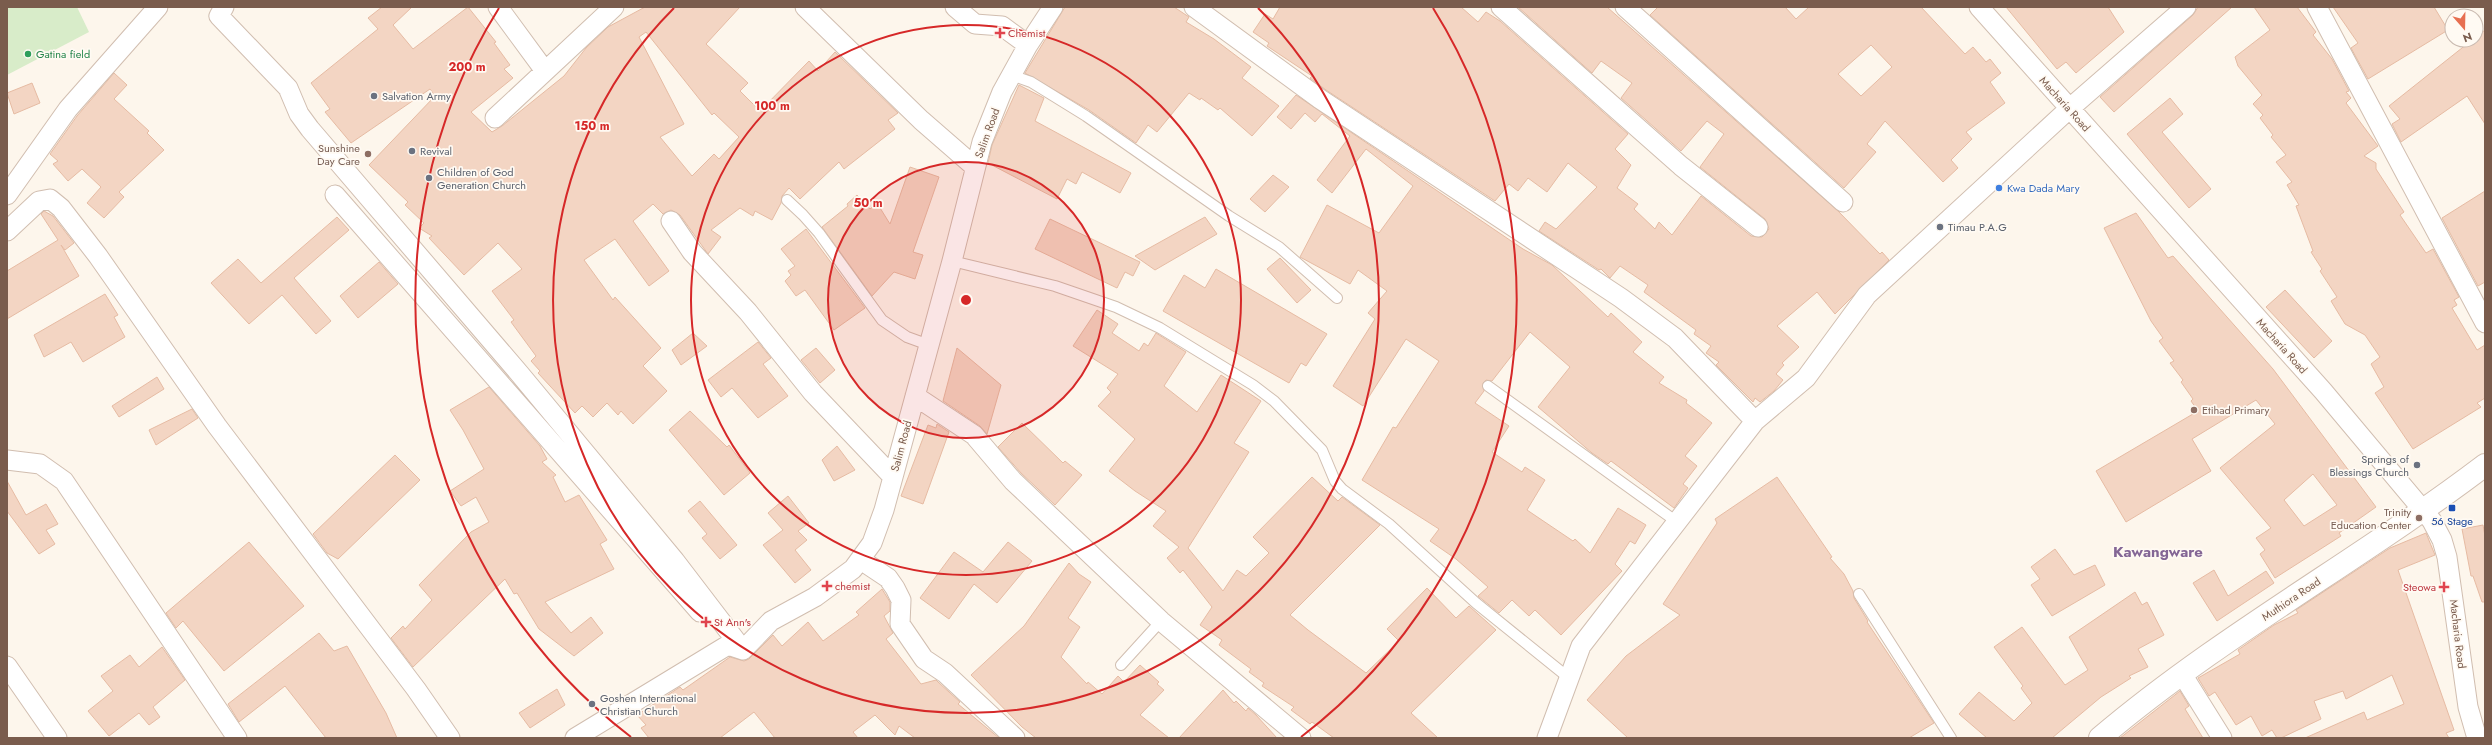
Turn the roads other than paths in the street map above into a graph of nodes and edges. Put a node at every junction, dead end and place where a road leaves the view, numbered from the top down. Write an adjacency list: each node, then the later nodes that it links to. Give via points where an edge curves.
1 (158, 7): 20 (street, via 68,109)
2 (224, 7): 42 (street, via 219,16 288,88 299,114 310,129 519,373 675,561)
3 (498, 7): 15 (street)
4 (614, 7): 15 (street)
5 (805, 7): 19 (street, via 921,120)
6 (955, 7): 14 (street, via 975,24 1002,26)
7 (1053, 7): 14 (street, Salim Road)
8 (1194, 7): 33 (street, via 1320,99 1622,298 1675,338)
9 (1501, 7): 25 (street, via 1681,166)
10 (1625, 7): 23 (street)
11 (1979, 7): 17 (street, Macharia Road)
12 (2186, 7): 17 (street)
13 (2317, 7): 29 (street)
14 (1028, 45): 16 (street, Salim Road)
15 (545, 71): 18 (street)
16 (1011, 75): 19 (street, Salim Road, via 982,142); 28 (lane, via 1031,82 1086,116 1229,216 1279,247)
17 (2069, 109): 33 (street, via 1867,295 1806,378); 37 (street, Macharia Road, via 2323,392)
18 (495, 118)
19 (976, 167): 27 (street, Salim Road)
20 (7, 195)
21 (335, 195): 42 (street)
22 (788, 200): 30 (lane, via 804,214 886,323 907,337)
23 (1843, 202)
24 (671, 221): 36 (street, via 692,252 748,312 813,393)
25 (1758, 227)
26 (7, 231): 49 (street, via 40,202 50,199 61,208 98,256 217,426 416,689)
27 (952, 261): 30 (street, Salim Road); 46 (lane, via 1055,286 1116,307 1160,328 1253,385 1274,401 1322,450 1335,481 1342,489 1389,524 1476,603)
28 (1337, 298)
29 (2485, 323)
30 (929, 345): 32 (street, Salim Road)
31 (1488, 386): 38 (lane)
32 (915, 396): 36 (street, Salim Road); 41 (street, via 974,435 1013,480)
33 (1755, 421): 38 (street)
34 (7, 460): 48 (street, via 40,464 64,481)
35 (2485, 464): 37 (street, Muthiora Road)
36 (893, 477): 39 (street, Salim Road, via 872,543)
37 (2423, 511): 45 (street, Muthiora Road); 57 (street, Macharia Road, via 2438,533 2447,558 2468,707)
38 (1677, 522): 46 (street, via 1581,646)
39 (861, 560): 42 (street, Salim Road, via 834,585 771,621); 51 (street, via 888,578 901,600 900,624 924,659 945,673)
40 (1859, 594): 54 (lane)
41 (1161, 621): 43 (lane); 52 (street)
42 (736, 648): 50 (street, Salim Road)
43 (1121, 665)
44 (7, 666): 47 (street)
45 (2182, 674): 55 (street, Muthiora Road); 56 (street)
46 (1570, 678): 53 (street)
47 (58, 738)
48 (237, 738)
49 (450, 738)
50 (575, 738)
51 (1016, 738)
52 (1301, 738)
53 (1547, 738)
54 (1951, 738)
55 (2100, 738)
56 (2222, 738)
57 (2477, 738)

